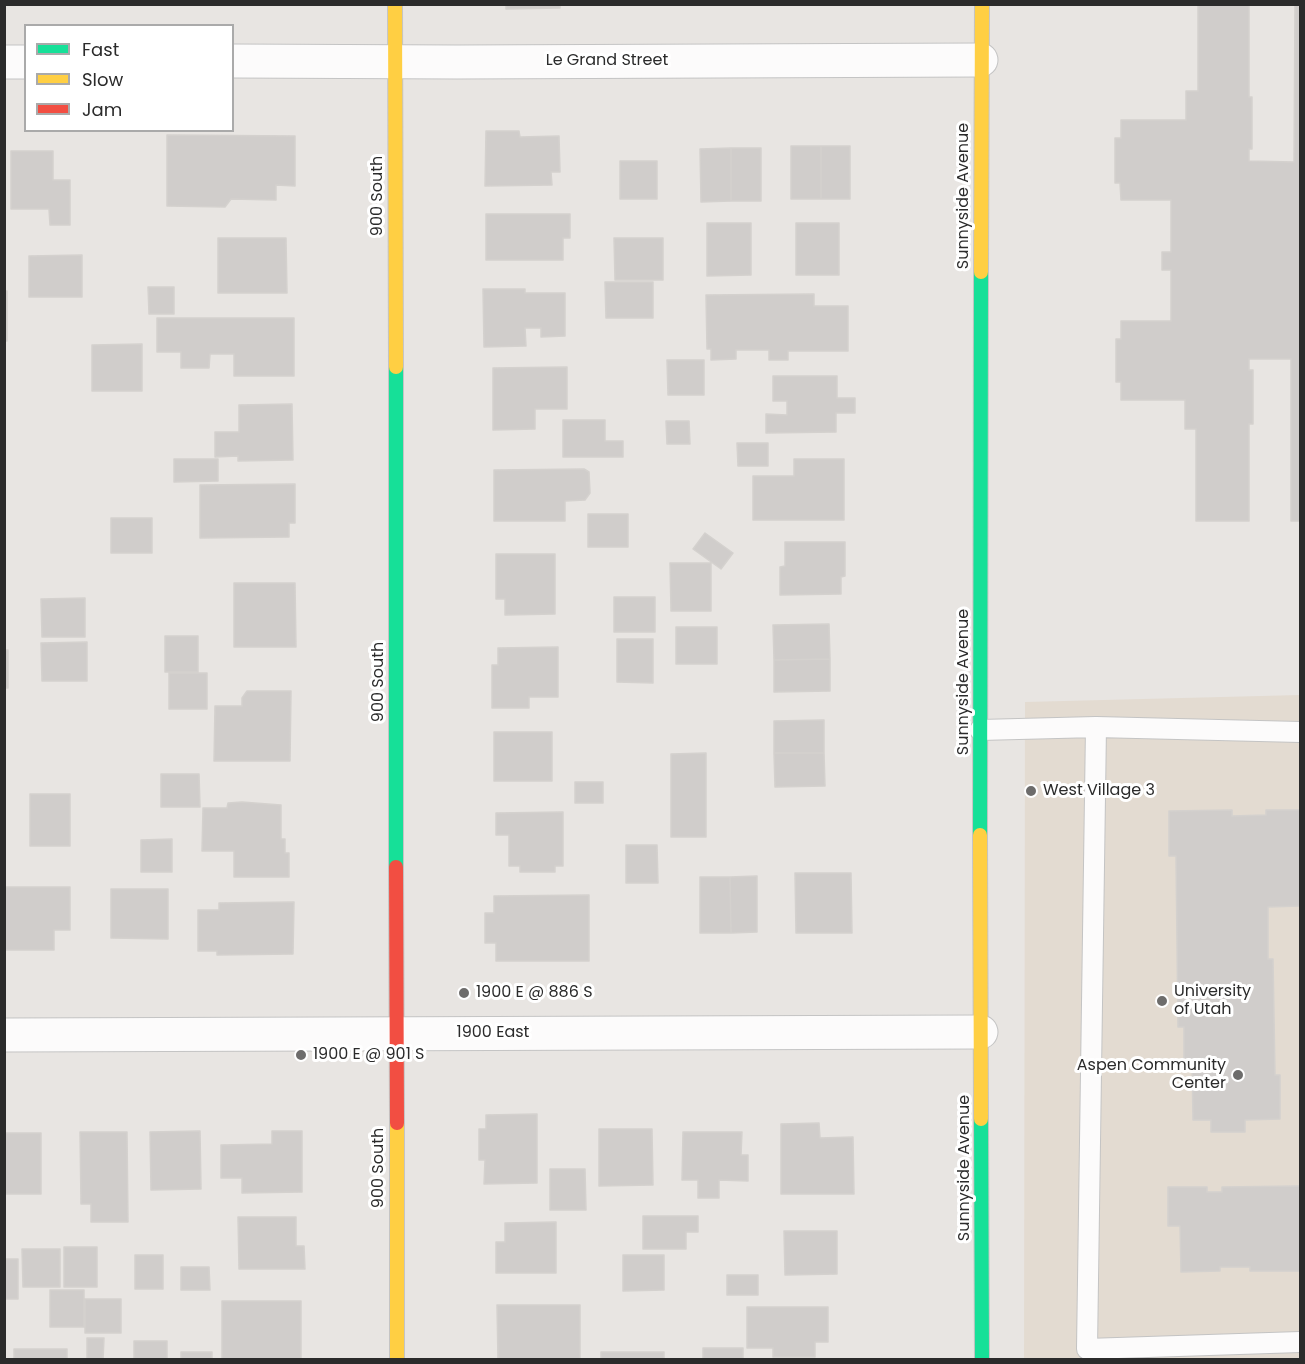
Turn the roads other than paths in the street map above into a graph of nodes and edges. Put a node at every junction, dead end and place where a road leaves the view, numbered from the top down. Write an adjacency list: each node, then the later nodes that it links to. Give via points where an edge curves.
1 (395, 4): 7 (main road, 900 South)
2 (982, 4): 3 (main road, Sunnyside Avenue)
3 (981, 60): 7 (street, Le Grand Street); 9 (main road, Sunnyside Avenue)
4 (234, 61): 7 (street, Le Grand Street)
5 (4, 62): 6 (street)
6 (24, 62)
7 (395, 62): 13 (main road, 900 South)
8 (1096, 728): 9 (lane); 10 (lane); 15 (lane)
9 (980, 730): 11 (main road, Sunnyside Avenue)
10 (1300, 732)
11 (981, 1032): 13 (street, 1900 East); 17 (main road, Sunnyside Avenue)
12 (4, 1035): 13 (street, 1900 East)
13 (395, 1035): 16 (main road, 900 South)
14 (1300, 1342): 15 (lane)
15 (1087, 1354)
16 (397, 1359)
17 (982, 1359)

